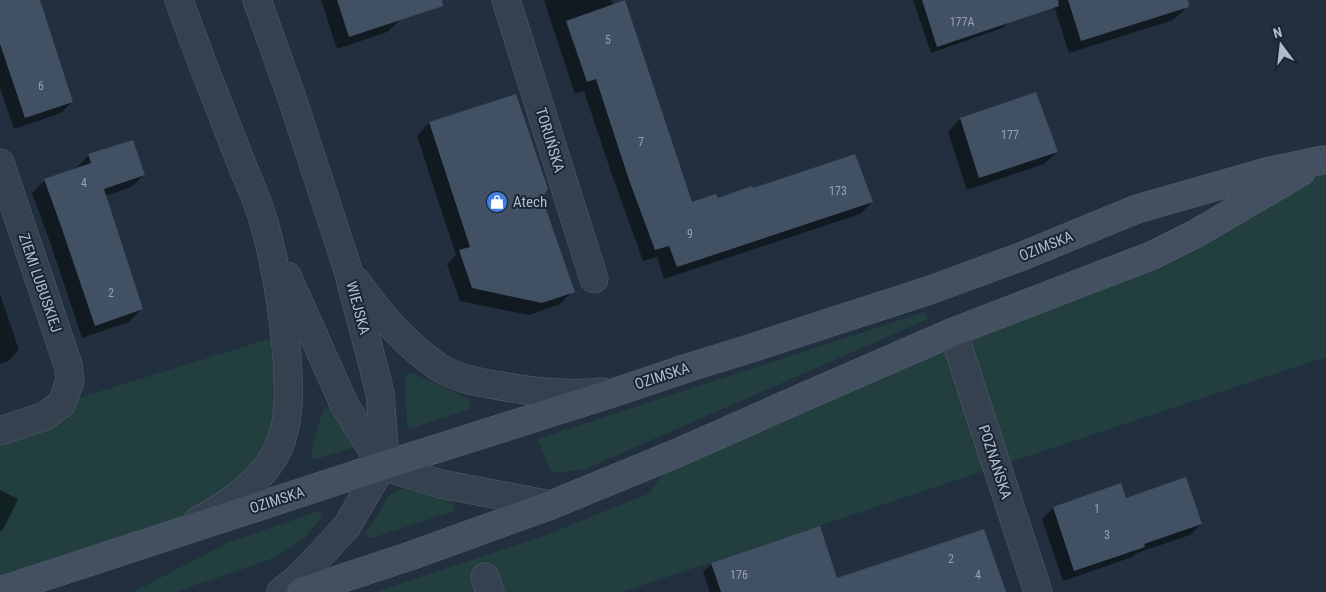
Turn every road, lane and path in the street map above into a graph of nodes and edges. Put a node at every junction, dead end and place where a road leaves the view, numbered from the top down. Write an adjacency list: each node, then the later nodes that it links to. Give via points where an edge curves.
1 (179, 0): 6 (street)
2 (257, 0): 7 (street, WIEJSKA)
3 (506, 0): 8 (street, TORUŃSKA)
4 (1324, 159): 9 (main road, OZIMSKA, via 1153,255); 10 (main road, OZIMSKA, via 1136,209 930,290)
5 (0, 163): 11 (street, ZIEMI LUBUSKIEJ, via 68,365 70,381 62,403 45,416)
6 (262, 217): 12 (street, via 344,404); 14 (street, via 277,276 285,334 289,394 286,427 267,468 249,487)
7 (347, 268): 10 (street, via 386,321 415,348 454,375 539,392 591,394); 12 (street, WIEJSKA, via 380,393 384,445)
8 (594, 279)
9 (953, 332): 13 (main road, OZIMSKA); 20 (street, POZNAŃSKA)
10 (619, 391): 12 (main road, OZIMSKA)
11 (0, 431)
12 (382, 466): 13 (street, via 441,484); 14 (main road, OZIMSKA); 18 (street, WIEJSKA, via 347,526)
13 (551, 505): 19 (main road, OZIMSKA)
14 (175, 534): 15 (main road, OZIMSKA)
15 (87, 563): 16 (main road, OZIMSKA); 17 (street)
16 (0, 591)
17 (17, 592)
18 (281, 592)
19 (301, 592)
20 (1038, 592)

